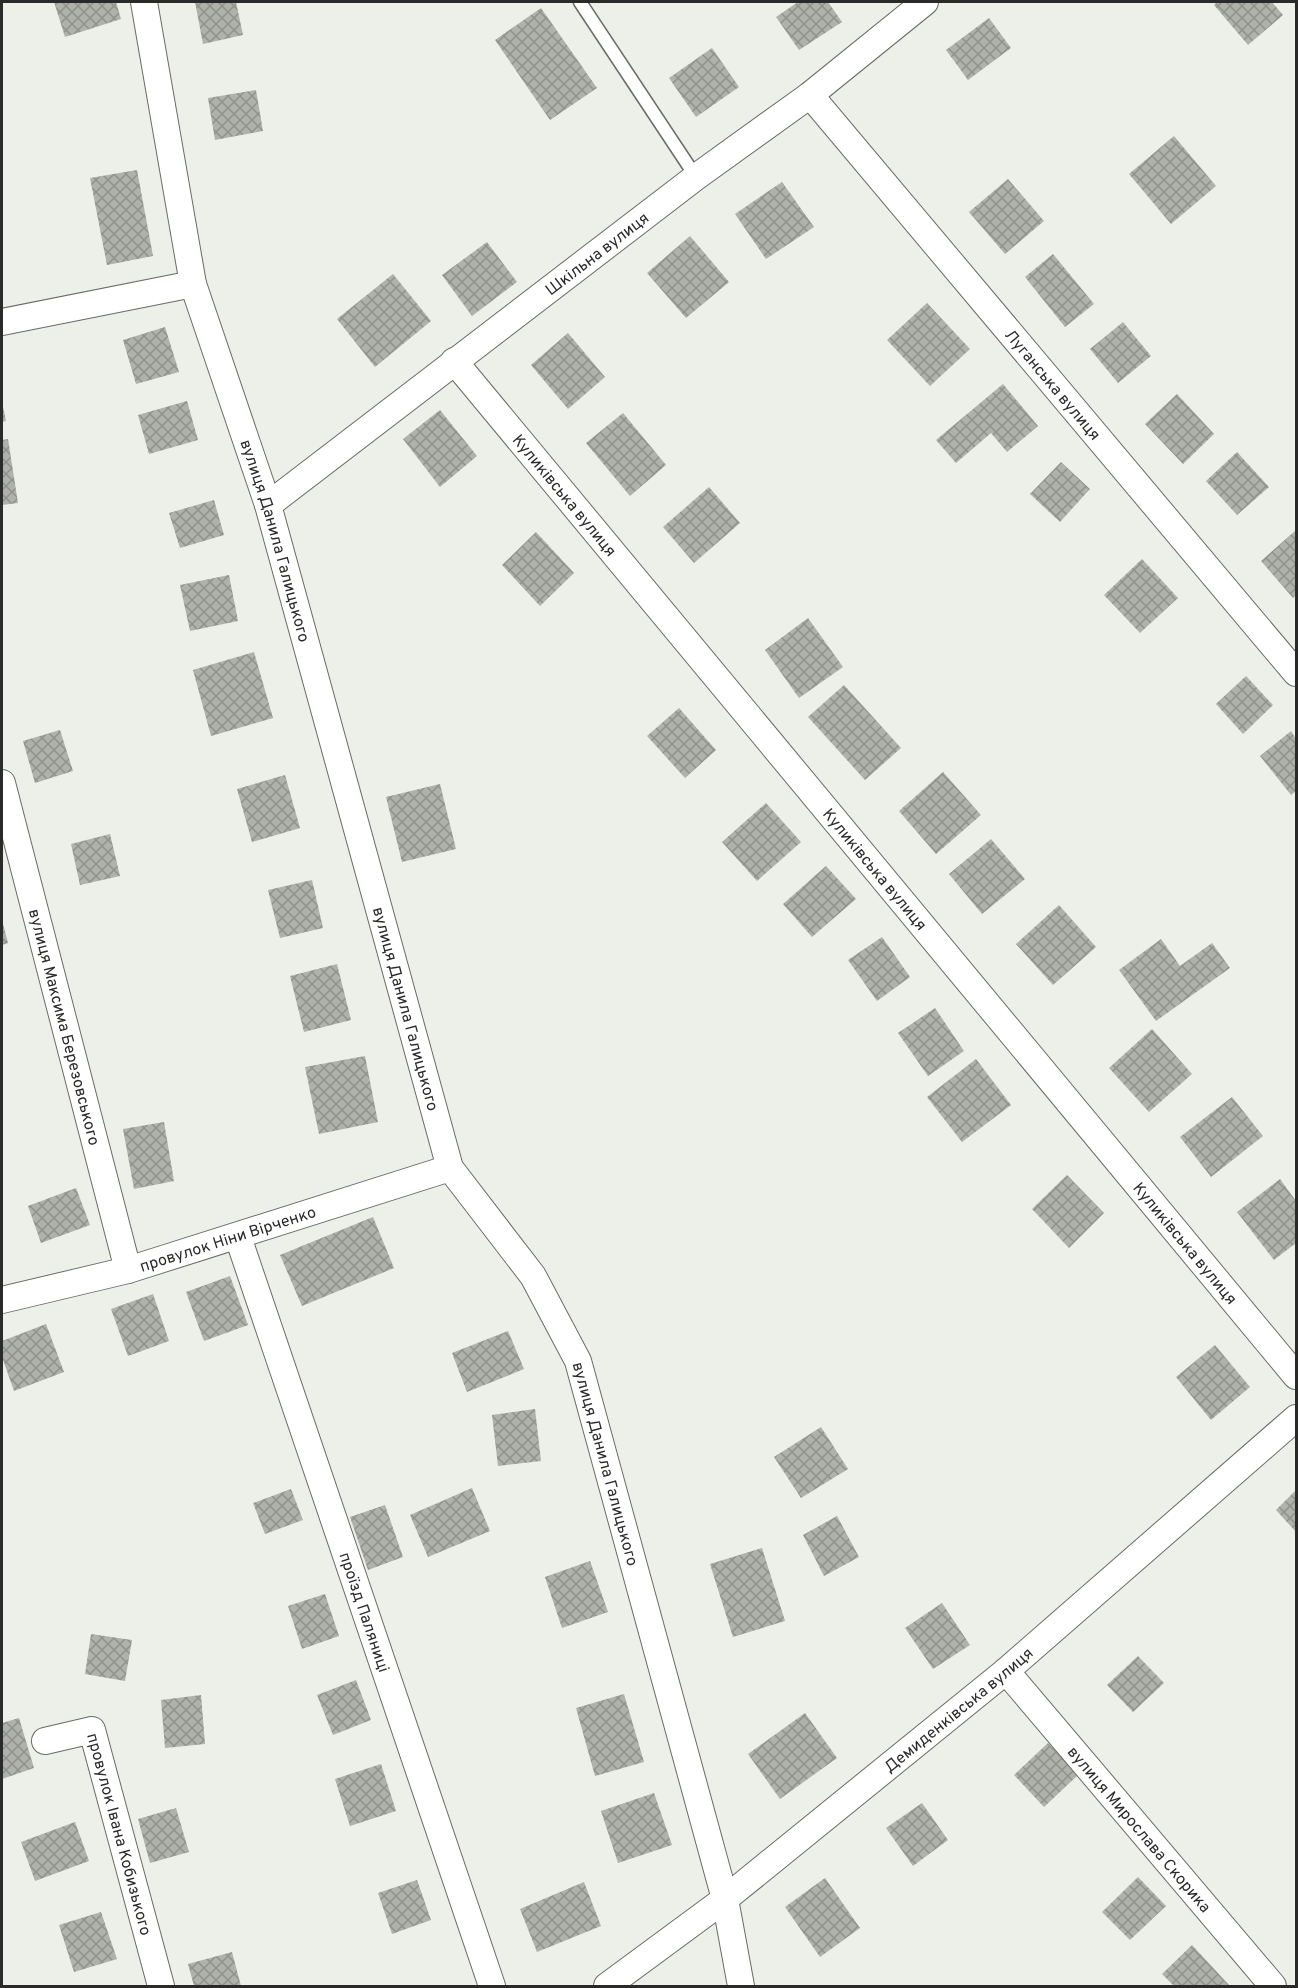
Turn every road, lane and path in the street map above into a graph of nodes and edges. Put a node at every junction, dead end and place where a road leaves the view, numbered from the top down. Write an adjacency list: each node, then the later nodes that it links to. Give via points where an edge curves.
1 (144, 2): 6 (street, вулиця Данила Галицького)
2 (580, 2): 5 (lane)
3 (925, 2): 4 (street, Шкільна вулиця)
4 (810, 95): 5 (street, Шкільна вулиця); 10 (street, Луганська вулиця)
5 (696, 177): 8 (street, Шкільна вулиця)
6 (193, 284): 7 (street); 9 (street, вулиця Данила Галицького)
7 (2, 322)
8 (454, 361): 9 (street, Шкільна вулиця); 16 (street, Куликівська вулиця)
9 (268, 505): 12 (street, вулиця Данила Галицького)
10 (1296, 674)
11 (2, 783): 14 (street, вулиця Максима Березовського)
12 (450, 1168): 13 (street, провулок Ніни Вірченко); 20 (street, вулиця Данила Галицького, via 533,1276 578,1361)
13 (238, 1237): 14 (street, провулок Ніни Вірченко); 22 (street, проїзд Паляниці)
14 (128, 1270): 15 (street, провулок Ніни Вірченко)
15 (2, 1300)
16 (1296, 1376)
17 (1296, 1418): 18 (street, Демиденківська вулиця)
18 (1006, 1671): 20 (street, Демиденківська вулиця); 25 (street, вулиця Мирослава Скорика)
19 (45, 1741): 21 (street, провулок Івана Кобизького, via 92,1730)
20 (725, 1899): 23 (street, Демиденківська вулиця); 24 (street, вулиця Данила Галицького)
21 (161, 1986)
22 (492, 1986)
23 (608, 1986)
24 (741, 1986)
25 (1274, 1986)

